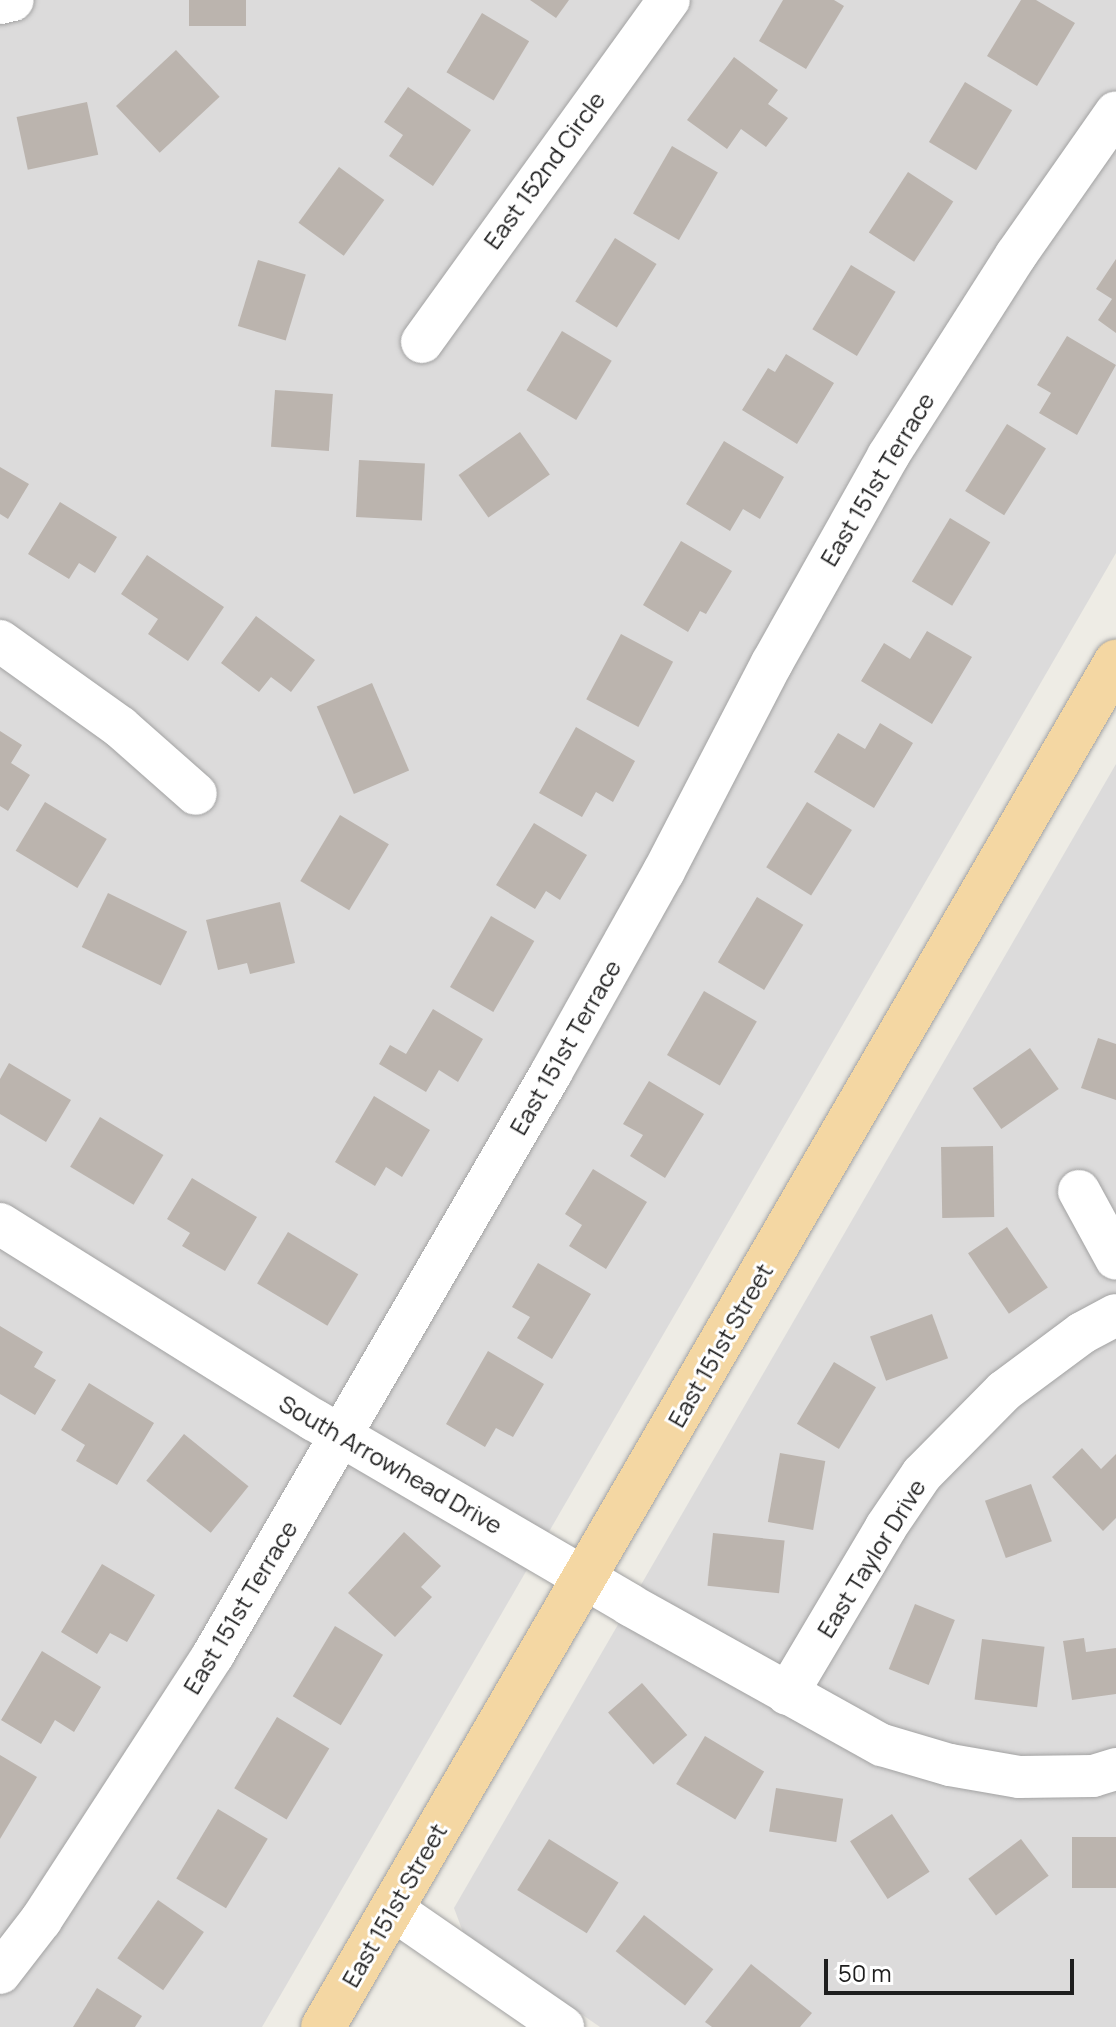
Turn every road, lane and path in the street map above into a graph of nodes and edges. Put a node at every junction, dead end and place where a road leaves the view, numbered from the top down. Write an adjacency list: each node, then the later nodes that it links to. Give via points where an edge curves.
1 (13, 0): 3 (street)
2 (669, 0): 5 (street, East 152nd Circle)
3 (0, 3)
4 (1116, 112): 13 (street, East 151st Terrace, via 1016,255 888,456 657,884)
5 (422, 342)
6 (0, 641): 8 (street, via 120,727)
7 (1116, 662): 14 (main road, East 151st Street)
8 (196, 794)
9 (1079, 1191): 11 (street)
10 (0, 1224): 13 (street, South Arrowhead Drive)
11 (1116, 1259)
12 (1116, 1315): 15 (street, East Taylor Drive, via 1082,1333 1004,1391 922,1474)
13 (341, 1436): 14 (street, South Arrowhead Drive); 18 (street, East 151st Terrace, via 161,1740)
14 (585, 1578): 15 (street, South Arrowhead Drive); 17 (main road, East 151st Street)
15 (787, 1694): 16 (street, South Arrowhead Drive, via 882,1745 950,1765 1019,1777 1093,1776)
16 (1116, 1769)
17 (392, 1909): 19 (main road, East 151st Street); 20 (street)
18 (0, 1973)
19 (323, 2027)
20 (563, 2027)

